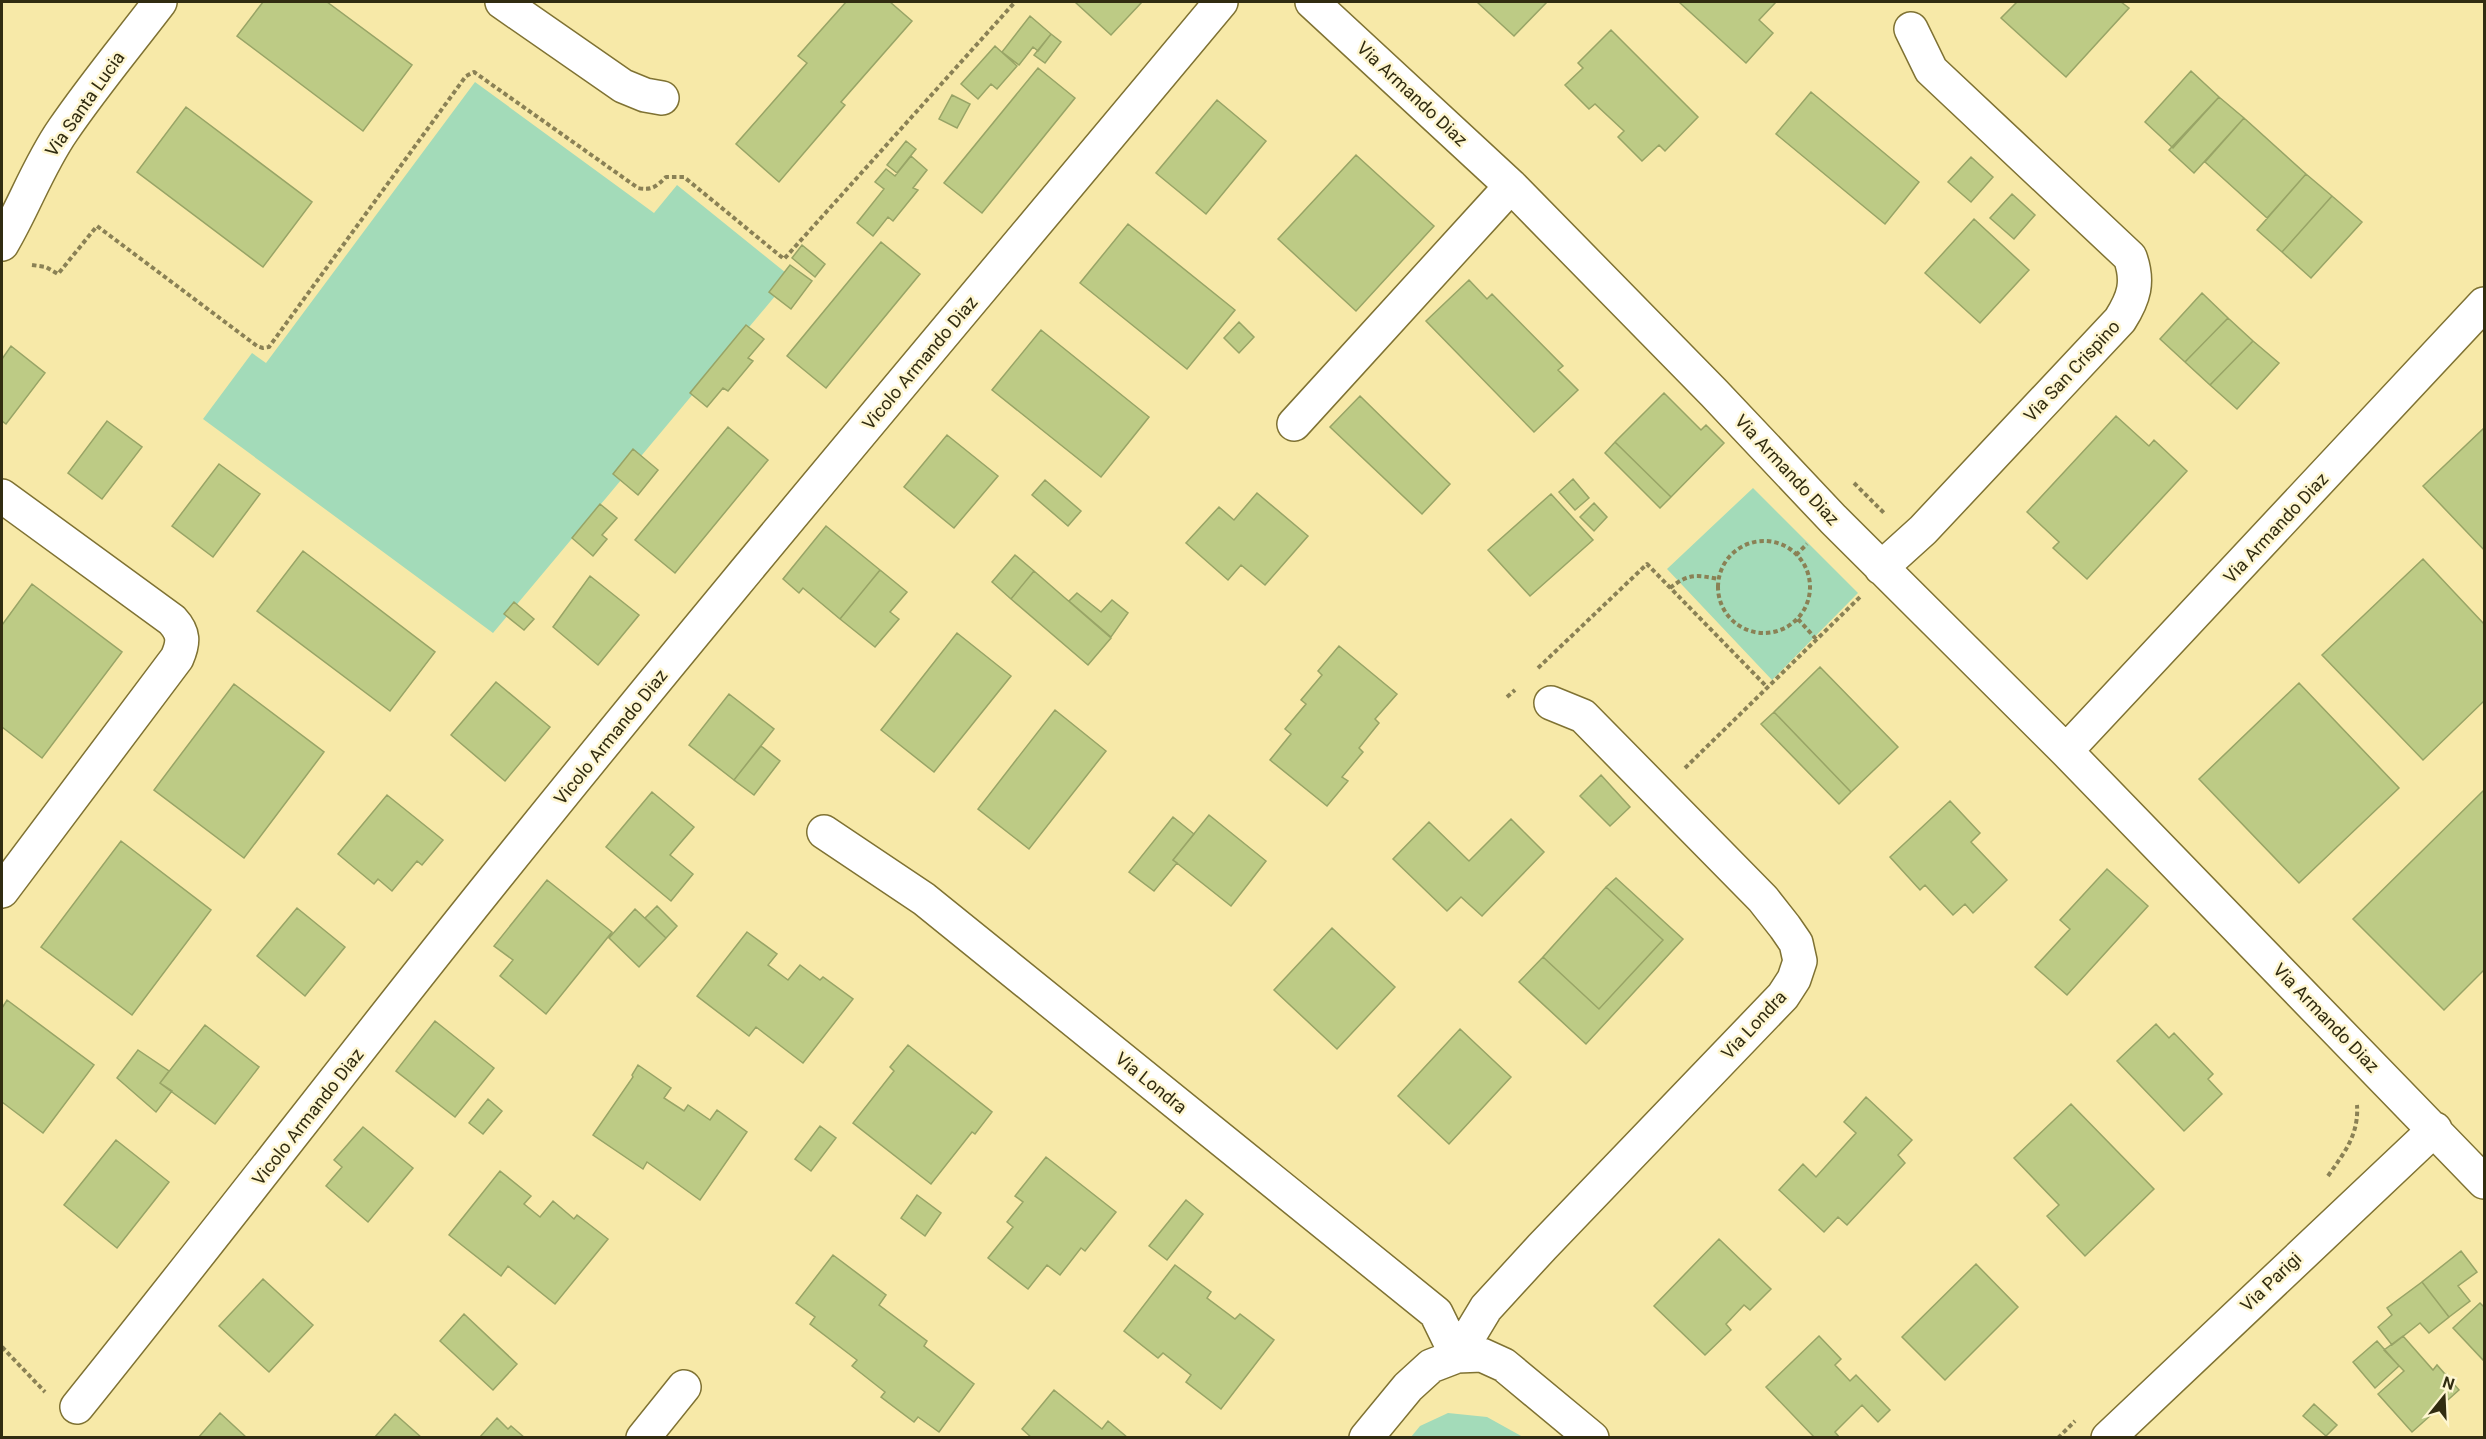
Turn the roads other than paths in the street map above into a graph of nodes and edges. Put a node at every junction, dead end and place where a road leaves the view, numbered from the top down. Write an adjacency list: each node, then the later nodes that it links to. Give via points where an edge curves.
1 (160, 2): 8 (street, Via Santa Lucia, via 62,132)
2 (502, 2): 6 (street, via 623,86 645,96)
3 (1221, 2): 21 (street, Vicolo Armando Diaz, via 721,602)
4 (1321, 4): 7 (street, Via Armando Diaz)
5 (1911, 29): 12 (street, Via San Crispino, via 1931,70 2130,257 2136,272 2135,289 2120,320)
6 (662, 98)
7 (1511, 186): 10 (street); 12 (street, Via Armando Diaz, via 1714,393)
8 (2, 244)
9 (2484, 304): 14 (street, Via Armando Diaz)
10 (1294, 424)
11 (2, 496): 16 (street, via 172,620 181,628 183,639 177,658)
12 (1874, 579): 14 (street, Via Armando Diaz)
13 (1551, 703): 19 (street, Via Londra, via 1583,716 1763,899 1796,943 1800,961 1783,996 1486,1308)
14 (2066, 751): 17 (street, Via Armando Diaz)
15 (824, 832): 19 (street, Via Londra, via 924,899 1436,1313)
16 (2, 891)
17 (2435, 1129): 18 (street, Via Armando Diaz); 25 (street, Via Parigi)
18 (2484, 1182)
19 (1457, 1356): 23 (street, via 1431,1366 1415,1380); 24 (street, via 1482,1355 1504,1365)
20 (684, 1387): 22 (street)
21 (77, 1407)
22 (643, 1437)
23 (1366, 1437)
24 (1592, 1437)
25 (2108, 1437)

